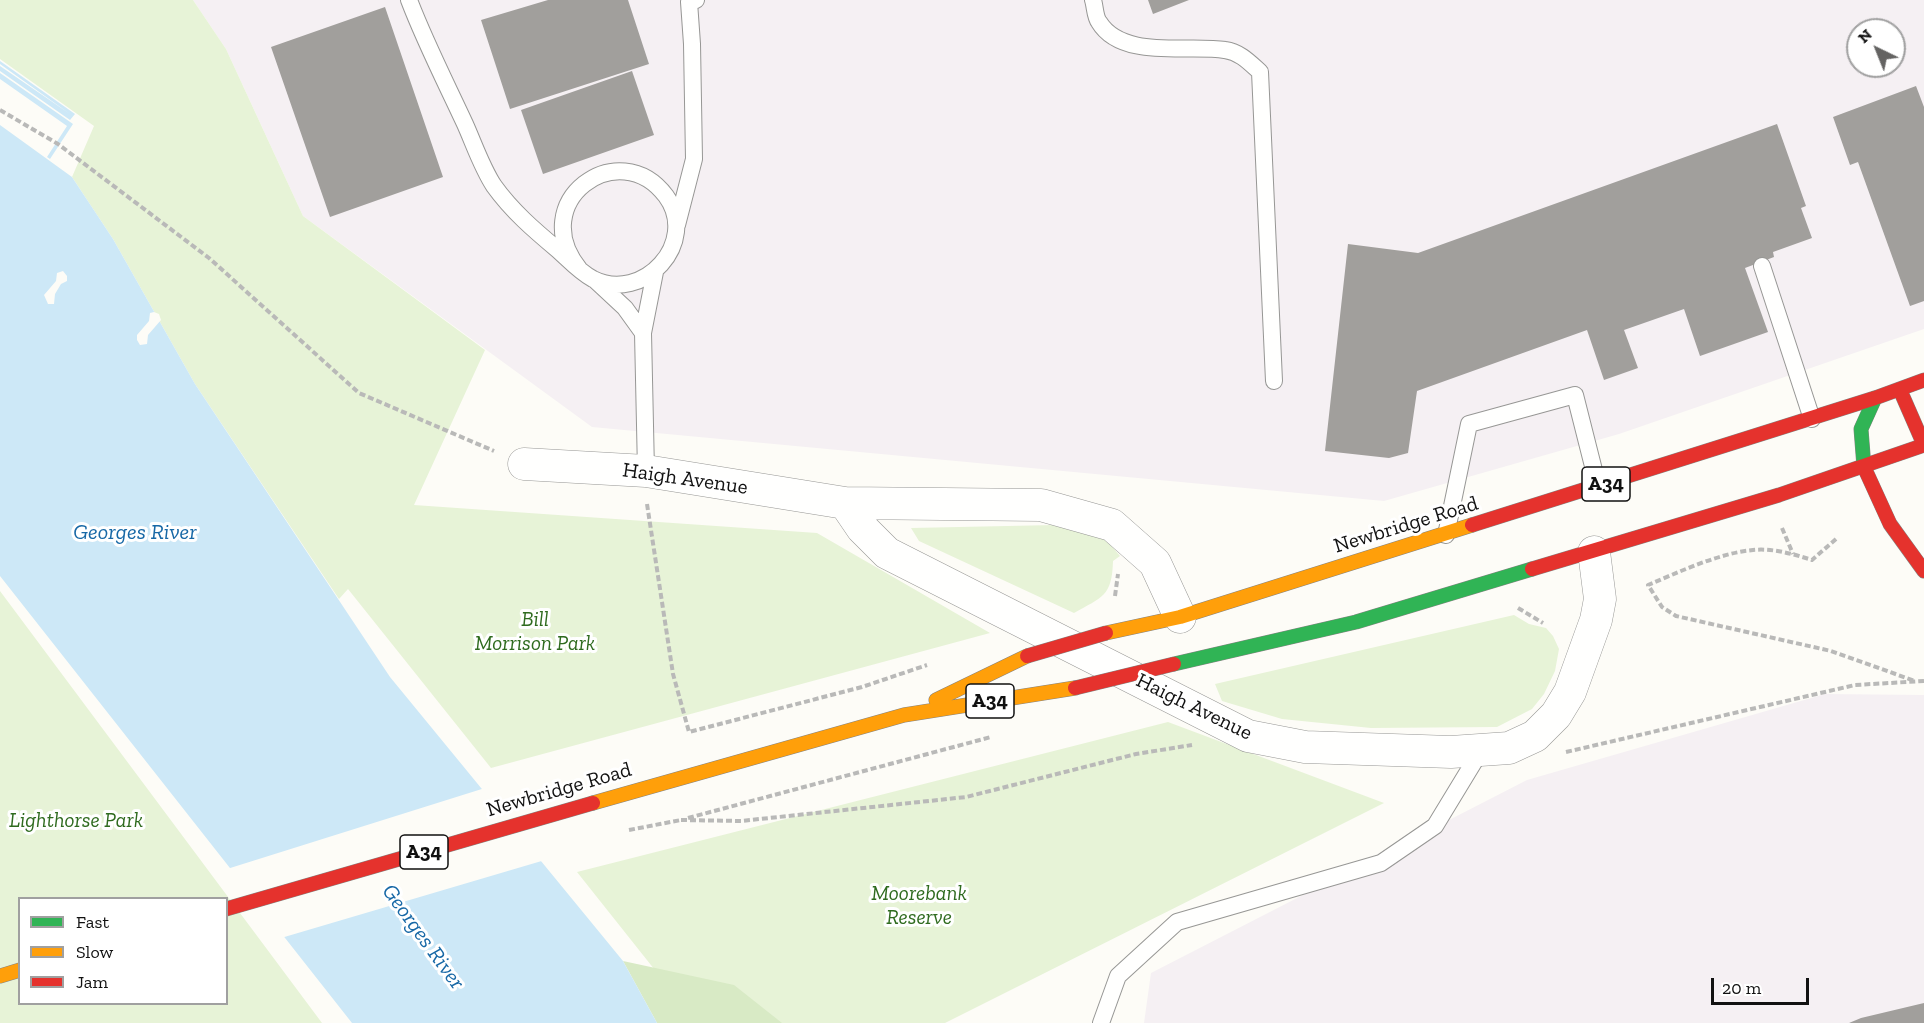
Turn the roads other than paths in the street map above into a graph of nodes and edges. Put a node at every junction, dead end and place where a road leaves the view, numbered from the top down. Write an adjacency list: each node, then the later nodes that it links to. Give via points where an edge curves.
1 (409, 0): 7 (lane, via 493,184 520,218)
2 (1093, 0): 10 (lane, via 1099,22 1117,39 1142,47 1227,50 1244,57 1260,72)
3 (691, 1): 4 (lane, via 694,159)
4 (676, 229): 6 (lane, via 670,253); 7 (lane, via 674,213 656,185 627,172 595,177 571,198 562,228 570,258)
5 (1762, 266): 13 (lane)
6 (655, 272): 7 (lane, via 625,285); 8 (lane)
7 (587, 275): 8 (lane, via 625,308)
8 (643, 333): 17 (lane)
9 (1924, 380): 11 (main road, Newbridge Road / A34)
10 (1274, 381)
11 (1900, 390): 12 (main road, Newbridge Road / A34); 14 (main road)
12 (1875, 398): 13 (main road, Newbridge Road / A34); 16 (main road, via 1862,429)
13 (1812, 419): 18 (main road, Newbridge Road / A34)
14 (1924, 445): 16 (main road, Newbridge Road / A34)
15 (524, 464): 17 (street, Haigh Avenue)
16 (1864, 467): 21 (main road, Newbridge Road / A34); 22 (main road, via 1890,524)
17 (646, 471): 19 (street, Haigh Avenue)
18 (1598, 486): 20 (main road, Newbridge Road / A34); 20 (lane, via 1575,394 1469,424)
19 (845, 503): 23 (street, Haigh Avenue, via 1041,505 1112,525 1155,562); 25 (street, Haigh Avenue, via 862,528 887,552 1248,736 1305,747)
20 (1446, 535): 23 (main road, Newbridge Road / A34)
21 (1594, 552): 24 (main road, Newbridge Road / A34, bridge, via 1356,622 1075,688); 25 (street, Haigh Avenue, via 1600,599 1570,692 1556,715 1535,736 1509,748)
22 (1924, 571)
23 (1180, 617): 24 (main road, Newbridge Road / A34, bridge, via 1027,656)
24 (904, 715): 26 (main road, Newbridge Road / A34)
25 (1480, 752): 29 (lane, via 1436,826 1381,863 1177,922 1118,976)
26 (228, 908)
27 (18, 971): 28 (main road)
28 (0, 976)
29 (1101, 1023)

